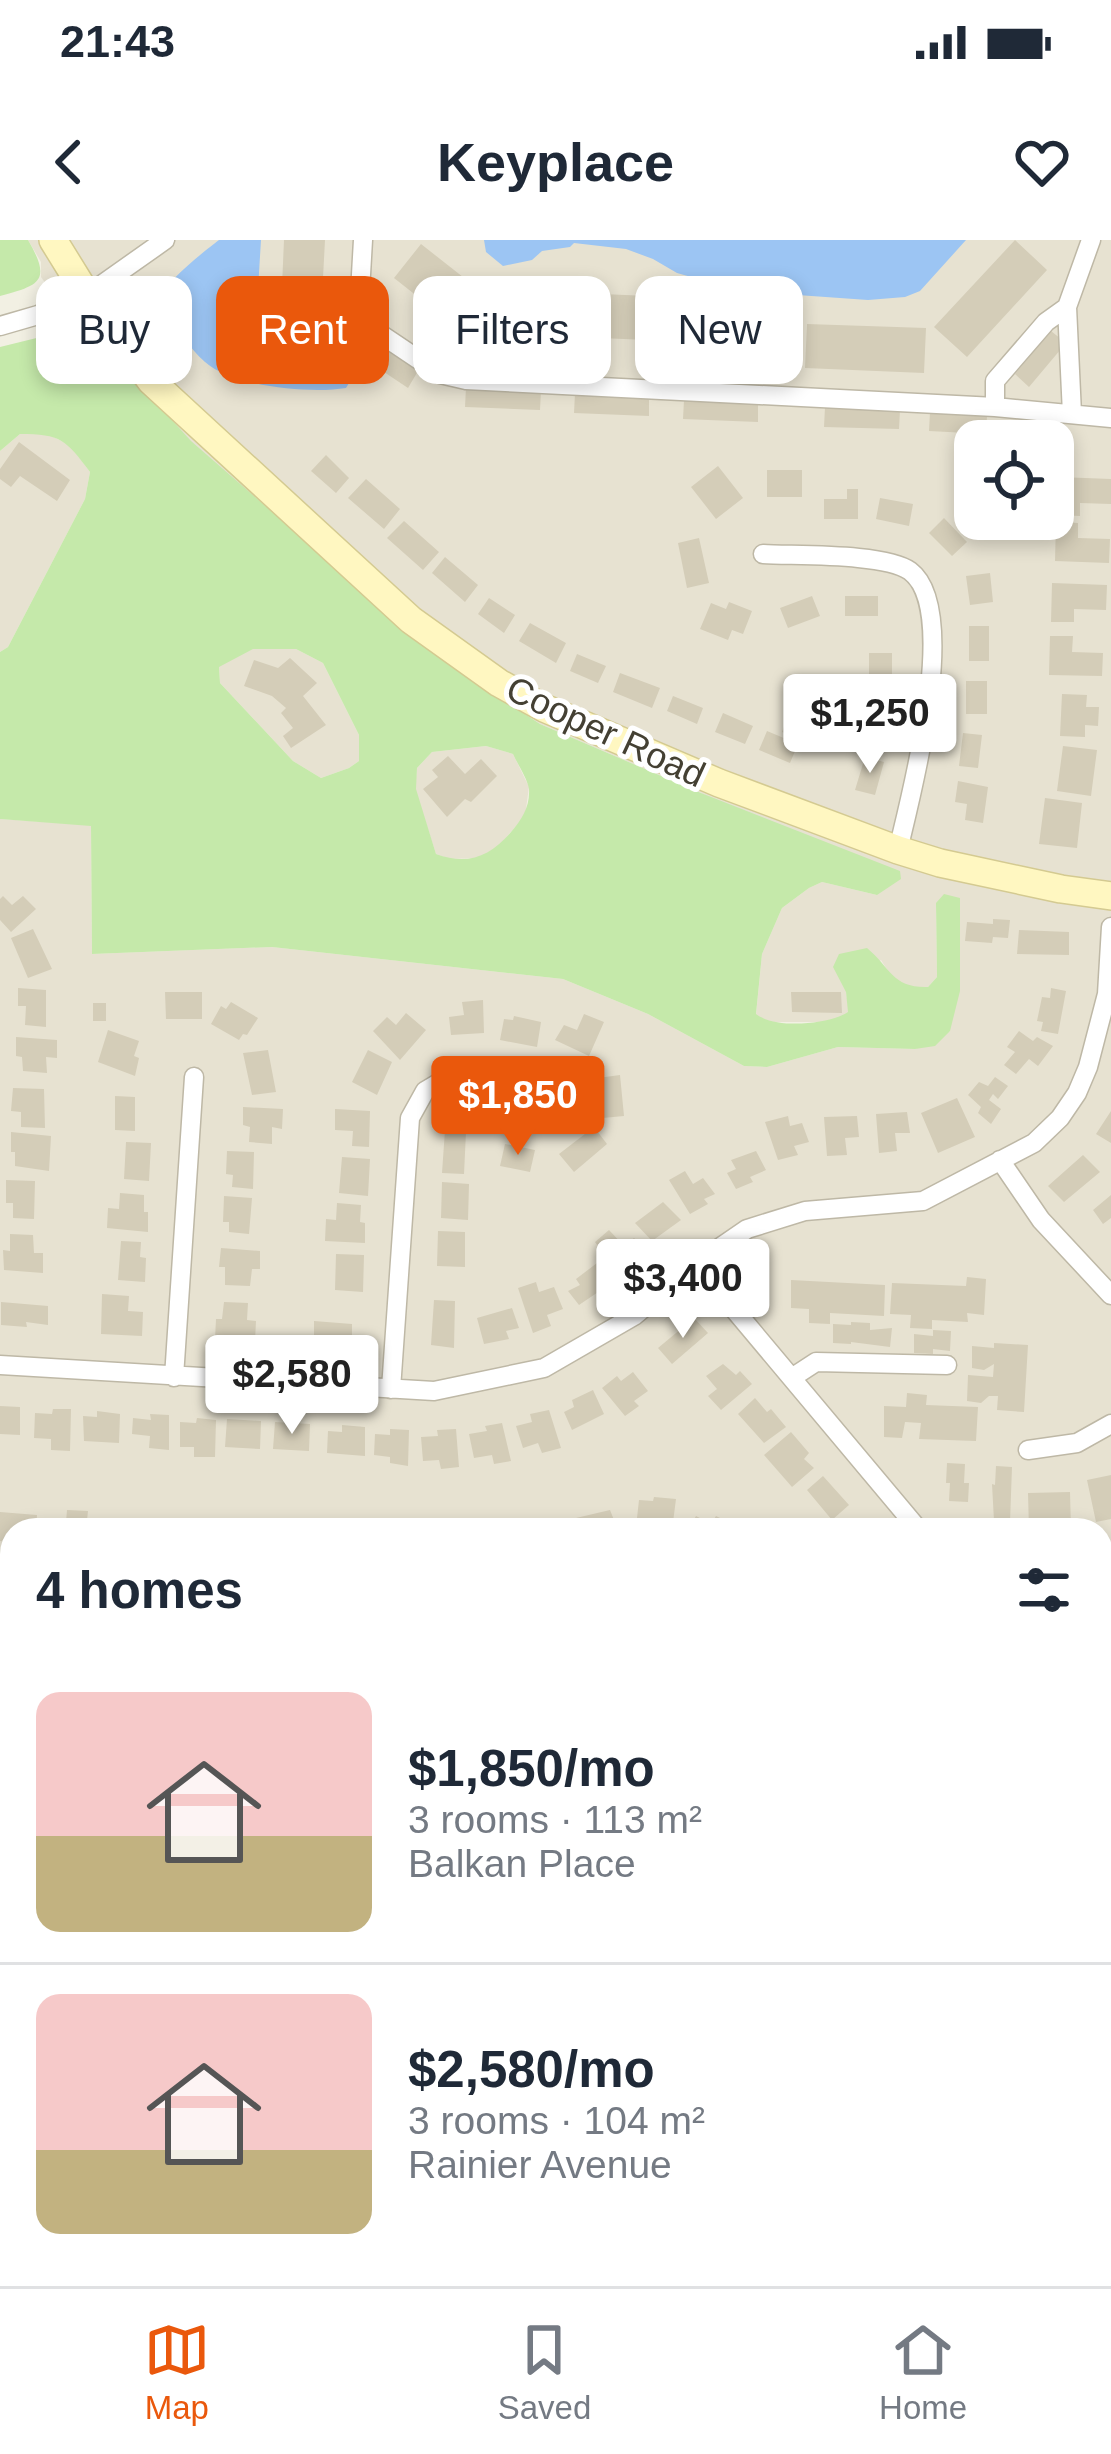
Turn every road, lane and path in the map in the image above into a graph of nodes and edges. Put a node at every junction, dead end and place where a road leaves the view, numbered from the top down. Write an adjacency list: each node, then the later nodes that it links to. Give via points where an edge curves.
1 (53, 240): 5 (street, Cooper Road)
2 (165, 240): 6 (street)
3 (363, 240): 11 (street, via 359,309 370,327 440,374)
4 (1091, 240): 7 (street)
5 (75, 276)
6 (115, 276)
7 (1067, 307): 11 (street, via 995,381); 12 (street)
8 (36, 316): 9 (street)
9 (0, 326)
10 (154, 384): 15 (street, Cooper Road, via 411,620 499,683 719,783)
11 (995, 406): 12 (street)
12 (1072, 415): 13 (street)
13 (1111, 418)
14 (763, 554): 15 (street, via 883,561 910,572 928,595 927,720)
15 (898, 850): 16 (street, Cooper Road)
16 (1111, 896)
17 (1111, 927): 20 (street, via 1107,994 1077,1093 1034,1142)
18 (194, 1077): 25 (street)
19 (546, 1101): 27 (street, via 452,1075 425,1091 410,1118)
20 (1000, 1160): 21 (street, via 923,1201 805,1211 747,1229); 22 (street, via 1041,1220)
21 (696, 1264): 26 (street); 27 (street, via 634,1316 544,1368 434,1391)
22 (1111, 1295)
23 (0, 1365): 25 (street)
24 (947, 1366): 26 (street, via 816,1362)
25 (174, 1377): 27 (street)
26 (793, 1378): 30 (street)
27 (391, 1389)
28 (1111, 1424): 29 (street, via 1076,1443)
29 (1028, 1450)
30 (909, 1518)

